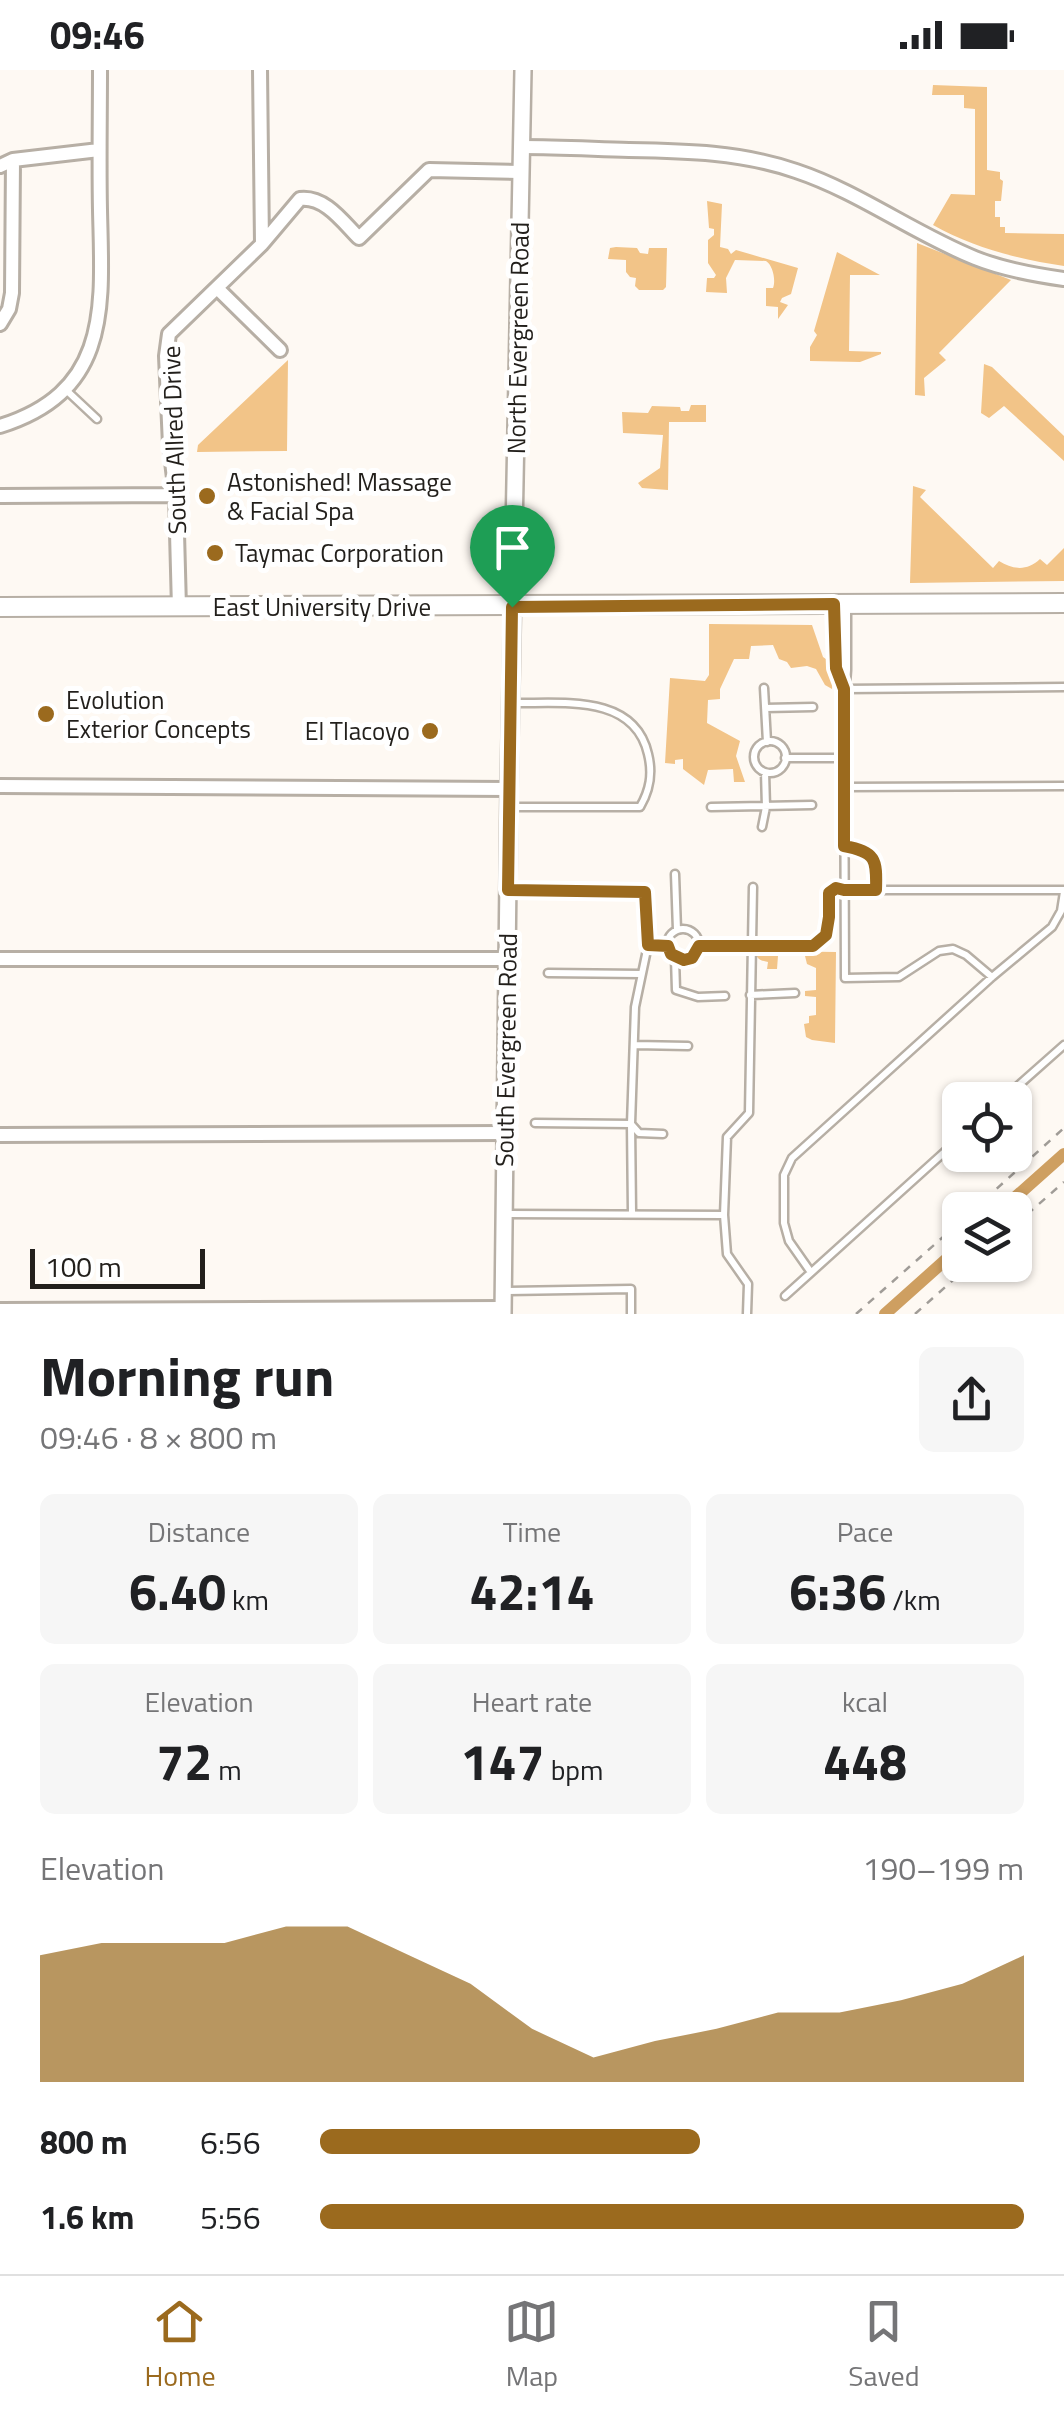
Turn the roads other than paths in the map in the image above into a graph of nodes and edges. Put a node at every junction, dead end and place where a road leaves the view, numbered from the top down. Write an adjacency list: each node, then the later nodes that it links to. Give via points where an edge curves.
1 (100, 70): 5 (street)
2 (260, 70): 8 (street)
3 (522, 70): 4 (street, North Evergreen Road)
4 (522, 148): 7 (street, North Evergreen Road); 9 (street, via 686,151 770,162 831,184 977,259)
5 (99, 150): 6 (street); 13 (street, via 98,330)
6 (6, 163): 11 (street, via 12,293)
7 (522, 172): 8 (street, South Allred Drive, via 429,170 359,238 325,205 300,198); 21 (street, North Evergreen Road)
8 (262, 244): 10 (street, South Allred Drive)
9 (1064, 279)
10 (217, 288): 12 (street); 16 (street, South Allred Drive, via 170,334)
11 (0, 324)
12 (280, 350)
13 (64, 388): 14 (lane); 15 (street)
14 (98, 419)
15 (0, 426)
16 (176, 494): 17 (street); 22 (street, South Allred Drive)
17 (0, 496)
18 (841, 604): 19 (main road, East University Drive); 21 (main road, East University Drive); 25 (lane); 25 (lane, via 836,668)
19 (1064, 604)
20 (0, 607): 22 (main road, East University Drive)
21 (512, 607): 22 (main road, East University Drive); 26 (street, South Evergreen Road)
22 (179, 608)
23 (1064, 687): 25 (lane)
24 (764, 688): 28 (lane)
25 (844, 689): 31 (lane)
26 (511, 702): 36 (street, South Evergreen Road); 40 (lane, via 599,705 634,724 645,739 650,789 640,807)
27 (813, 707): 28 (lane)
28 (765, 708): 29 (lane)
29 (767, 742): 30 (lane, via 781,746); 32 (lane, via 754,756)
30 (785, 758): 31 (lane); 32 (lane, via 780,770)
31 (844, 758): 35 (lane)
32 (764, 772): 38 (lane)
33 (0, 786): 36 (street)
34 (1064, 786): 35 (lane)
35 (844, 787): 42 (lane)
36 (509, 789): 40 (street, South Evergreen Road)
37 (711, 806): 38 (lane)
38 (766, 806): 39 (lane); 41 (lane)
39 (812, 806)
40 (510, 807): 45 (street, South Evergreen Road)
41 (762, 828)
42 (844, 846): 46 (lane); 47 (lane, via 870,854)
43 (676, 874): 49 (lane)
44 (753, 887): 53 (lane)
45 (508, 890): 50 (lane, via 645,892); 56 (street, South Evergreen Road)
46 (844, 890): 47 (lane); 53 (lane, via 829,893 826,935 813,946); 59 (lane, via 845,978 899,977 953,949)
47 (876, 890): 48 (lane)
48 (1064, 891): 59 (lane, via 1052,927)
49 (677, 930): 51 (lane); 52 (lane, via 690,930)
50 (648, 945): 51 (lane); 58 (lane)
51 (668, 946): 54 (lane)
52 (699, 946): 53 (lane); 54 (lane, via 688,960)
53 (751, 946): 61 (lane)
54 (675, 958): 62 (lane, via 676,990)
55 (0, 959): 56 (street)
56 (508, 959): 69 (street, South Evergreen Road)
57 (548, 973): 58 (lane)
58 (641, 974): 63 (lane)
59 (992, 977): 76 (lane, via 792,1158 784,1174 784,1223)
60 (796, 993): 61 (lane)
61 (750, 995): 75 (lane, via 748,1112 727,1137)
62 (725, 996)
63 (634, 1045): 65 (lane); 68 (lane)
64 (1064, 1045): 66 (lane)
65 (688, 1046)
66 (1022, 1082)
67 (535, 1123): 68 (lane)
68 (631, 1124): 70 (lane, via 639,1133); 73 (lane)
69 (504, 1133): 71 (street); 74 (street, South Evergreen Road)
70 (663, 1134)
71 (0, 1135)
72 (942, 1154): 76 (lane)
73 (632, 1213): 74 (lane); 75 (lane)
74 (504, 1214): 78 (street, South Evergreen Road)
75 (724, 1216): 81 (lane, via 727,1254 748,1284)
76 (810, 1271): 77 (lane)
77 (785, 1296)
78 (503, 1304): 79 (street); 80 (lane, via 631,1289)
79 (0, 1310)
80 (631, 1314)
81 (748, 1314)

